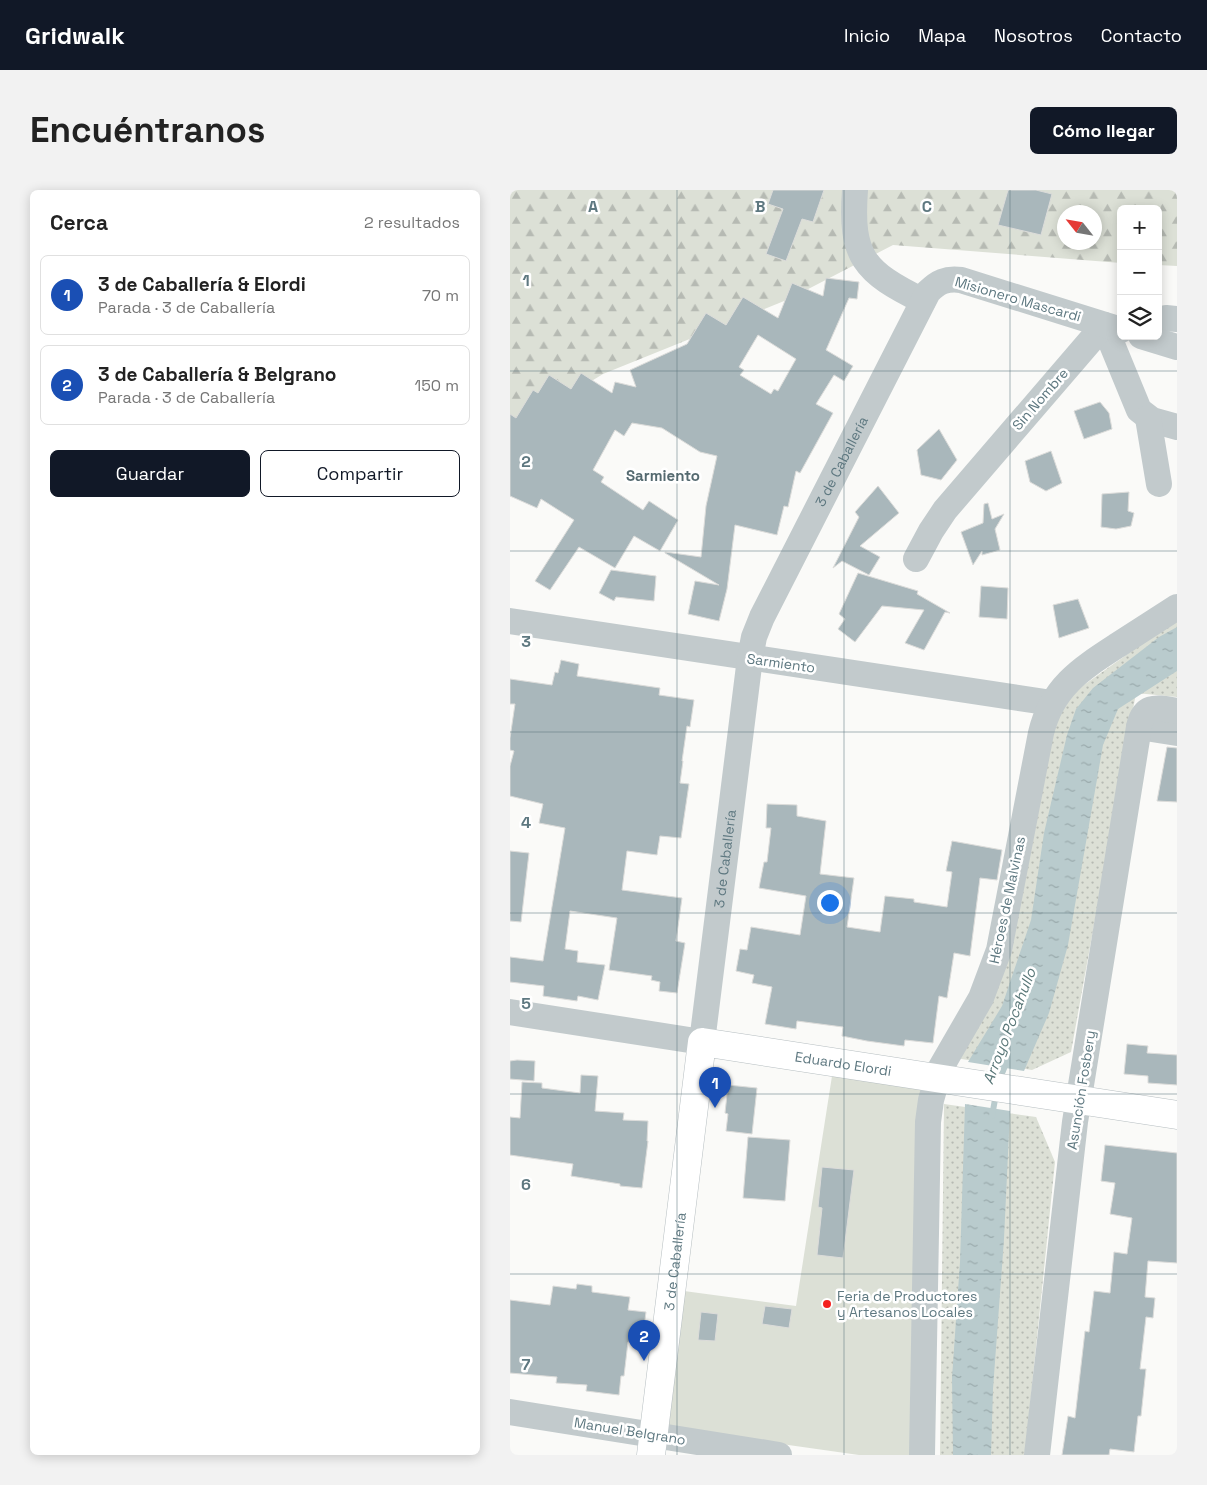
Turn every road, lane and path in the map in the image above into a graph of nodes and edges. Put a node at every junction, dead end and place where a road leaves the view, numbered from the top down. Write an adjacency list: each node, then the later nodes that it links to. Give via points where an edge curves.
1 (855, 190): 2 (street, via 854,226 864,258 888,283)
2 (923, 301): 5 (street, Misionero Mascardi, via 935,285 951,278); 14 (street, 3 de Caballería, via 762,617)
3 (1177, 319): 4 (street)
4 (1162, 320)
5 (1112, 327): 8 (street, via 1136,405); 11 (street, Sin Nombre, via 945,510)
6 (1154, 340): 7 (street)
7 (1177, 347)
8 (1148, 418): 9 (street); 10 (street)
9 (1177, 427)
10 (1158, 484)
11 (916, 559)
12 (1177, 607): 15 (street, Héroes de Malvinas, via 1079,670)
13 (510, 621): 14 (street, Sarmiento)
14 (750, 658): 15 (street, Sarmiento); 20 (street, 3 de Caballería)
15 (1052, 703): 21 (street, Héroes de Malvinas, via 1041,733 997,957 981,998 944,1060)
16 (1177, 711): 17 (street, via 1149,710)
17 (1139, 727): 18 (street); 22 (street, Asunción Fosbery)
18 (1177, 733)
19 (510, 1012): 20 (street, Eduardo Elordi)
20 (702, 1042): 21 (main road, Eduardo Elordi); 25 (main road, 3 de Caballería)
21 (947, 1080): 22 (main road, Eduardo Elordi); 27 (street, Héroes de Malvinas, via 931,1100 928,1122)
22 (1079, 1100): 23 (main road, Eduardo Elordi); 28 (street, Asunción Fosbery)
23 (1177, 1115)
24 (510, 1412): 25 (street, Manuel Belgrano)
25 (652, 1445): 26 (street, Manuel Belgrano)
26 (779, 1455)
27 (922, 1455)
28 (1036, 1455)

